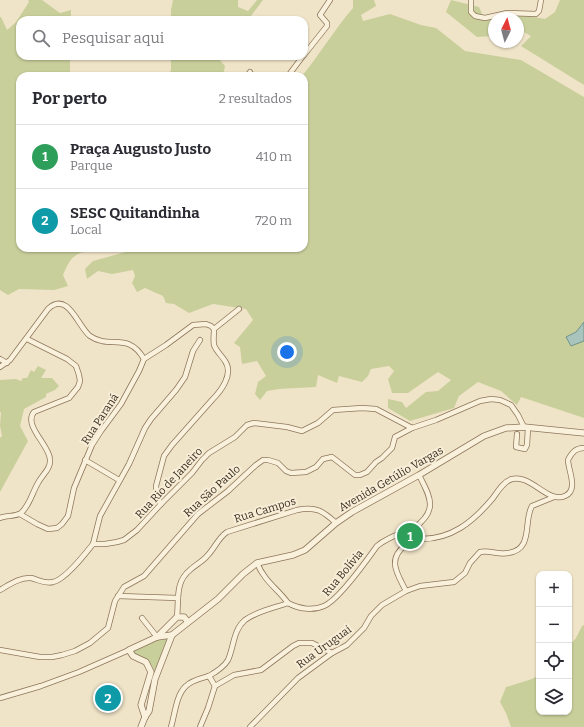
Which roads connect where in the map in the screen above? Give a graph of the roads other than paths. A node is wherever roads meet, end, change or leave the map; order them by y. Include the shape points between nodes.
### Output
1 (330, 0) edge
2 (471, 0) edge
3 (541, 0) edge
4 (308, 51) edge
5 (301, 60) edge
6 (291, 72) edge
7 (239, 309) dead end
8 (214, 329) junction
9 (27, 339) junction
10 (200, 340) dead end
11 (144, 358) junction
12 (0, 359) edge
13 (7, 363) junction
14 (0, 367) edge
15 (526, 427) junction
16 (412, 428) junction
17 (584, 433) edge
18 (517, 434) dead end
19 (584, 448) edge
20 (85, 460) junction
21 (419, 475) junction
22 (119, 480) junction
23 (554, 497) junction
24 (161, 504) junction
25 (20, 514) junction
26 (0, 518) edge
27 (336, 523) junction
28 (414, 528) junction
29 (402, 533) junction
30 (419, 539) junction
31 (93, 544) junction
32 (407, 544) junction
33 (257, 563) junction
34 (0, 590) edge
35 (406, 591) junction
36 (118, 596) junction
37 (178, 598) junction
38 (288, 603) junction
39 (177, 617) junction
40 (142, 618) dead end
41 (188, 622) junction
42 (172, 635) junction
43 (157, 637) junction
44 (0, 650) edge
45 (129, 650) junction
46 (332, 653) junction
47 (210, 676) junction
48 (153, 679) junction
49 (215, 686) junction
50 (146, 692) junction
51 (152, 694) junction
52 (0, 698) edge
53 (145, 717) junction
54 (141, 727) edge
55 (171, 727) edge
56 (200, 727) edge
57 (250, 727) edge

1 - 4 street via 320,15 327,22 326,26
2 - 3 street via 475,16 485,18 507,13 536,14
5 - 6 street
7 - 8 street
8 - 11 street via 206,324 193,325
8 - 24 street via 214,346 227,364 225,384 166,454 156,486
9 - 11 street via 48,309 61,304 69,309 92,337 129,343 135,346
9 - 13 street
9 - 25 street via 74,363 78,368 80,381 76,391 69,398 32,415 32,424 48,452 50,463 30,502
10 - 22 street via 193,351 185,377 151,419
11 - 20 street, Rua Paraná via 121,404 96,437
12 - 13 street
13 - 14 street
15 - 16 street via 511,405 491,398
15 - 17 street, Avenida Getúlio Vargas
15 - 18 street via 525,449 516,447
15 - 21 street, Avenida Getúlio Vargas via 506,428 484,436
16 - 24 street, Rua Rio de Janeiro via 376,409 362,408 333,410 318,423 302,431 251,423 235,437 209,453 192,474
16 - 36 street, Rua São Paulo via 395,438 392,448 367,472 360,475 355,475 332,457 323,459 313,470 300,473 291,473 274,461 263,460 228,491 202,509 152,569 141,579 126,585
19 - 23 street via 574,451 568,460 572,483 570,493
20 - 22 street
20 - 25 street, Rua Paraná via 74,488 68,516 60,526 45,528
21 - 27 street, Avenida Getúlio Vargas
21 - 28 street via 430,496 430,507 424,521
22 - 31 street via 100,516
23 - 30 street via 524,480 511,479 501,487 476,518 439,538
23 - 35 street, Rua Uruguai via 532,506 526,538 521,547 507,554 480,552 465,573 454,582 420,586
24 - 31 street, Rua Rio de Janeiro via 124,540
25 - 26 street
27 - 33 street, Avenida Getúlio Vargas via 301,552
27 - 37 street, Rua Campos via 322,512 308,508 227,532 207,556 183,577 178,588
28 - 29 street, Rua Bolívia
28 - 30 street
29 - 32 street
29 - 38 street, Rua Bolívia via 377,546 328,604 310,609
30 - 32 street
31 - 34 street via 57,581 23,579
32 - 35 street via 397,553 394,564
33 - 38 street via 266,579
33 - 41 street, Avenida Getúlio Vargas via 218,599
35 - 46 street, Rua Uruguai via 376,610 357,635
36 - 37 street
36 - 44 street, Rua São Paulo via 106,630 75,651 40,657
37 - 39 street, Rua Campos
38 - 47 street via 255,614 244,621 236,634 228,659
39 - 41 street via 184,617
39 - 43 street
40 - 43 street
41 - 42 street, Avenida Getúlio Vargas
42 - 43 street
42 - 48 street
43 - 45 street
45 - 48 street via 133,656 146,662
45 - 52 street via 71,675
46 - 49 street via 312,643 299,643 260,670 234,675
46 - 57 street, Rua Uruguai via 291,684
47 - 49 street
47 - 55 street via 186,685
48 - 50 street
48 - 51 street
49 - 56 street
50 - 51 street
50 - 53 street via 141,705
51 - 53 street via 152,704
53 - 54 street

